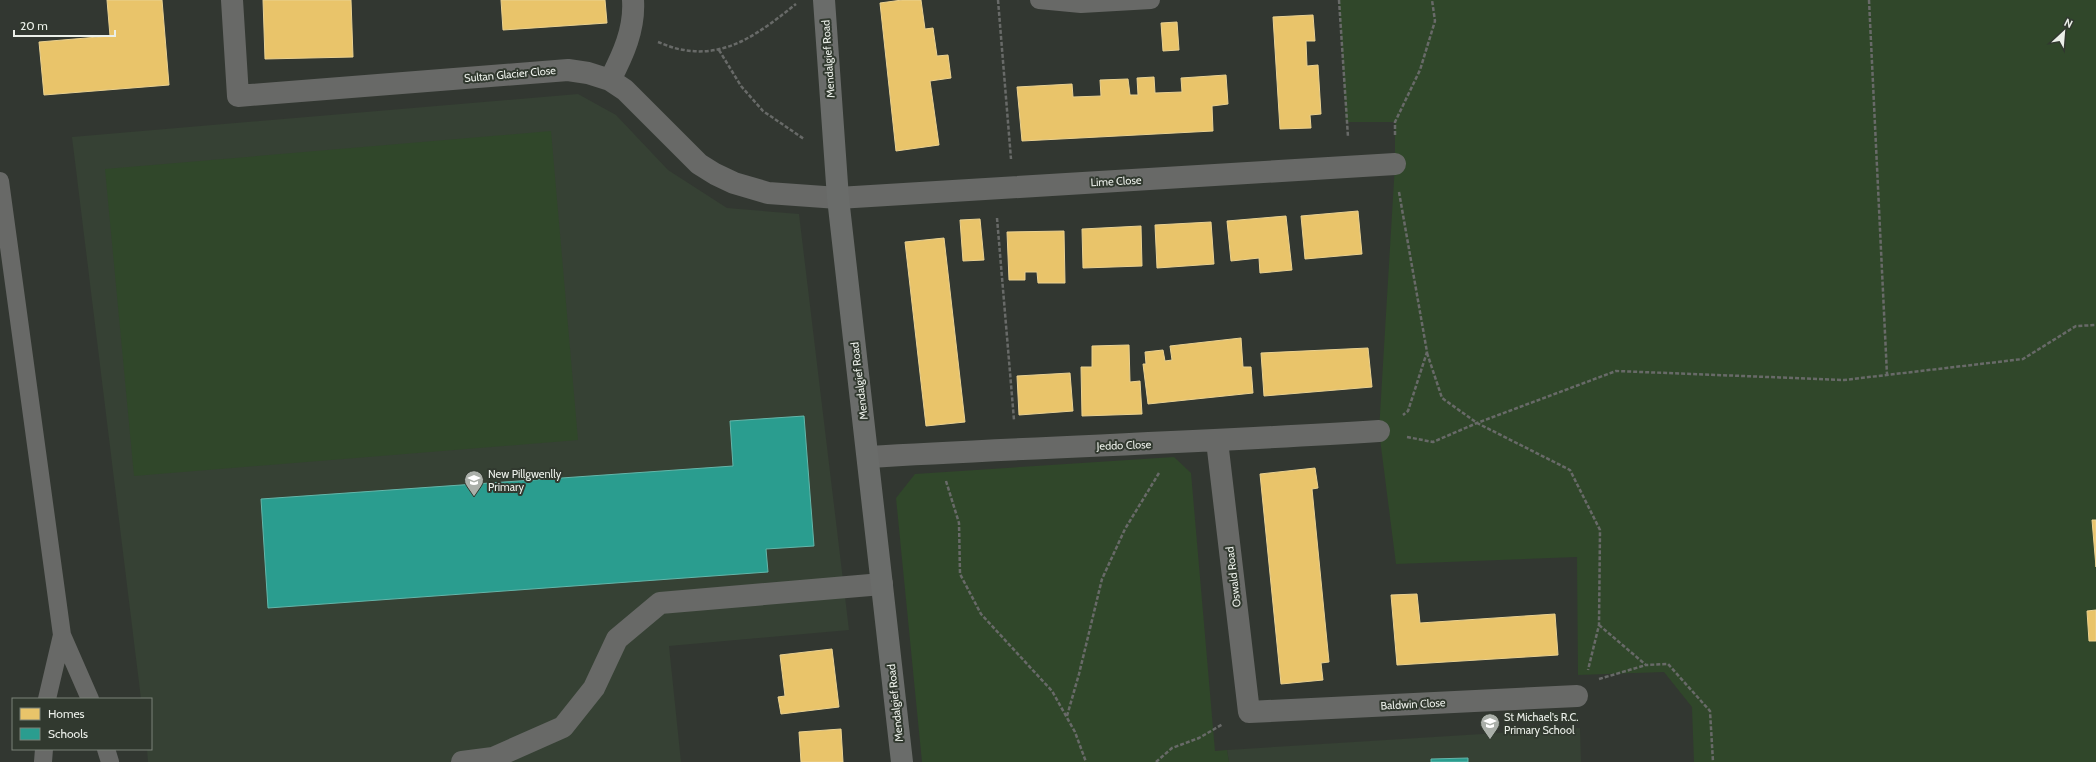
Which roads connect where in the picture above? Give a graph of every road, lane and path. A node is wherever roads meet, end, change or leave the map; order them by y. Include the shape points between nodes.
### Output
1 (232, 0) edge
2 (633, 0) edge
3 (801, 0) edge
4 (824, 0) edge
5 (998, 0) edge
6 (1039, 0) edge
7 (1150, 0) edge
8 (1339, 0) edge
9 (1432, 0) edge
10 (1869, 0) edge
11 (630, 33) junction
12 (719, 50) junction
13 (610, 80) junction
14 (807, 141) dead end
15 (1395, 164) junction
16 (1351, 167) junction
17 (0, 181) edge
18 (1004, 187) junction
19 (838, 198) junction
20 (2096, 325) edge
21 (1427, 352) junction
22 (1887, 375) junction
23 (1477, 423) junction
24 (1379, 431) junction
25 (1217, 442) junction
26 (1176, 443) junction
27 (1016, 449) junction
28 (936, 453) junction
29 (868, 457) junction
30 (882, 584) junction
31 (1599, 625) junction
32 (62, 635) junction
33 (1646, 665) junction
34 (1577, 696) junction
35 (48, 698) edge
36 (90, 698) edge
37 (1249, 712) junction
38 (1066, 717) junction
39 (44, 750) edge
40 (106, 750) edge
41 (43, 762) edge
42 (110, 762) edge
43 (462, 762) edge
44 (902, 762) edge
45 (1086, 762) edge
46 (1156, 762) edge
47 (1713, 762) edge

1 - 13 street, Sultan Glacier Close via 238,96 568,70
2 - 11 street
3 - 12 path via 758,34
4 - 19 street, Mendalgief Road
5 - 18 path
6 - 7 lane via 1081,4
8 - 16 path
9 - 15 path via 1435,22 1420,70 1395,122
10 - 22 path
11 - 12 path via 684,51
11 - 13 street
12 - 14 path via 742,86 763,111
13 - 19 street, Sultan Glacier Close via 637,101 699,164 715,174 734,183 768,193
15 - 16 street, Lime Close
15 - 21 path
16 - 18 street, Lime Close
17 - 32 lane
18 - 19 street, Lime Close
18 - 27 path
19 - 29 street, Mendalgief Road
20 - 22 path via 2076,326 2023,359
21 - 23 path via 1442,398
21 - 24 path via 1408,411
22 - 23 path via 1844,380 1616,371
23 - 24 path via 1433,442
23 - 31 path via 1570,470 1600,530
24 - 25 street, Jeddo Close
25 - 26 street, Jeddo Close
25 - 37 street, Oswald Road
26 - 27 street, Jeddo Close
26 - 38 path via 1124,529 1102,579
27 - 28 street, Jeddo Close
28 - 29 street, Jeddo Close
28 - 38 path via 959,523 960,574 981,614 1052,691
29 - 30 street, Mendalgief Road
30 - 43 street via 660,603 618,639 594,688 564,727 493,758
30 - 44 street, Mendalgief Road
31 - 33 path
31 - 34 path via 1586,675
32 - 35 lane
32 - 36 lane
33 - 34 path via 1595,680
33 - 47 path via 1668,664 1710,711
34 - 37 street, Baldwin Close
37 - 46 path via 1199,738 1172,748
38 - 45 path via 1075,732
39 - 41 lane
40 - 42 lane

